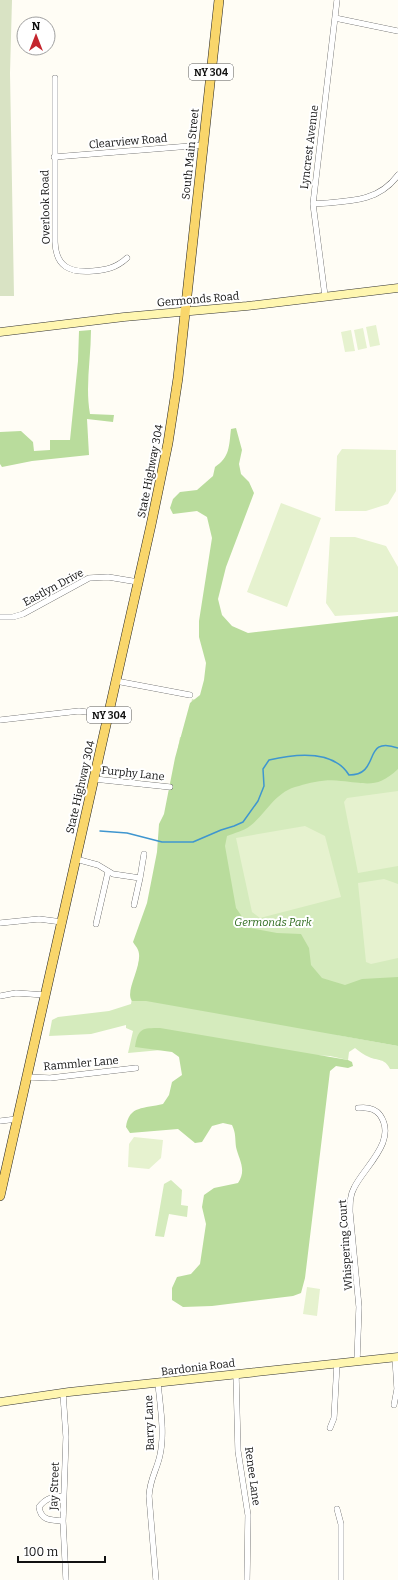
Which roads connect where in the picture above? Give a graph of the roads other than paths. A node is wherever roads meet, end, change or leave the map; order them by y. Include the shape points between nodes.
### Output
1 (219, 0) edge
2 (337, 0) edge
3 (335, 18) junction
4 (398, 31) edge
5 (55, 78) dead end
6 (203, 145) junction
7 (54, 157) junction
8 (398, 175) edge
9 (313, 204) junction
10 (126, 258) dead end
11 (398, 288) edge
12 (325, 296) junction
13 (185, 311) junction
14 (0, 332) edge
15 (138, 582) junction
16 (0, 617) edge
17 (116, 681) junction
18 (190, 695) dead end
19 (109, 715) junction
20 (0, 720) edge
21 (94, 779) junction
22 (170, 787) dead end
23 (144, 854) dead end
24 (76, 859) junction
25 (108, 872) junction
26 (140, 878) junction
27 (134, 905) dead end
28 (62, 922) junction
29 (0, 923) edge
30 (96, 924) dead end
31 (45, 995) junction
32 (0, 996) edge
33 (136, 1068) dead end
34 (27, 1076) junction
35 (358, 1108) dead end
36 (17, 1119) junction
37 (0, 1121) edge
38 (0, 1196) edge
39 (397, 1357) edge
40 (357, 1361) junction
41 (337, 1363) junction
42 (236, 1374) junction
43 (158, 1383) junction
44 (63, 1392) junction
45 (0, 1402) edge
46 (394, 1406) dead end
47 (330, 1428) dead end
48 (63, 1496) junction
49 (337, 1510) dead end
50 (63, 1521) junction
51 (66, 1580) edge
52 (156, 1580) edge
53 (247, 1580) edge
54 (341, 1580) edge

1 - 6 main road, South Main Street / NY 304
2 - 3 street, Lyncrest Avenue
3 - 4 street
3 - 9 street, Lyncrest Avenue
5 - 7 street, Overlook Road
6 - 7 street, Clearview Road
6 - 13 main road, South Main Street / NY 304
7 - 10 street, Overlook Road via 55,247 60,262 69,269 81,272 112,268
8 - 9 street via 376,195
9 - 12 street, Lyncrest Avenue
11 - 12 street, Germonds Road
12 - 13 street, Germonds Road
13 - 14 street, Germonds Road
13 - 15 main road, State Highway 304 / NY 304 via 168,443
15 - 16 street, Eastlyn Drive via 108,576 89,578 23,614
15 - 17 main road, State Highway 304 / NY 304
17 - 18 street
17 - 19 main road, State Highway 304 / NY 304
19 - 20 street via 79,711
19 - 21 main road, State Highway 304 / NY 304
21 - 22 street, Furphy Lane
21 - 24 main road, State Highway 304 / NY 304
23 - 26 street
24 - 25 street via 98,865
24 - 28 main road, State Highway 304 / NY 304
25 - 26 street
25 - 30 street
26 - 27 street
28 - 29 street via 39,919
28 - 31 main road, State Highway 304 / NY 304
31 - 32 street via 16,993
31 - 34 main road, State Highway 304 / NY 304
33 - 34 street, Rammler Lane via 50,1078
34 - 36 main road, State Highway 304 / NY 304
35 - 40 street, Whispering Court via 370,1108 379,1114 385,1133 381,1150 356,1183 350,1197 359,1307
36 - 37 street
36 - 38 main road, State Highway 304 / NY 304
39 - 40 street, Bardonia Road
39 - 46 street
40 - 41 street, Bardonia Road
41 - 42 street, Bardonia Road
41 - 47 street via 334,1418
42 - 43 street, Bardonia Road
42 - 53 street, Renee Lane via 238,1451 248,1515
43 - 44 street, Bardonia Road
43 - 52 street, Barry Lane via 162,1443 160,1457 149,1483
44 - 45 street, Bardonia Road
44 - 48 street, Jay Street via 66,1437
48 - 50 street, Jay Street
48 - 50 street via 44,1500 39,1507 40,1514 45,1519
49 - 54 street via 340,1524
50 - 51 street, Jay Street

